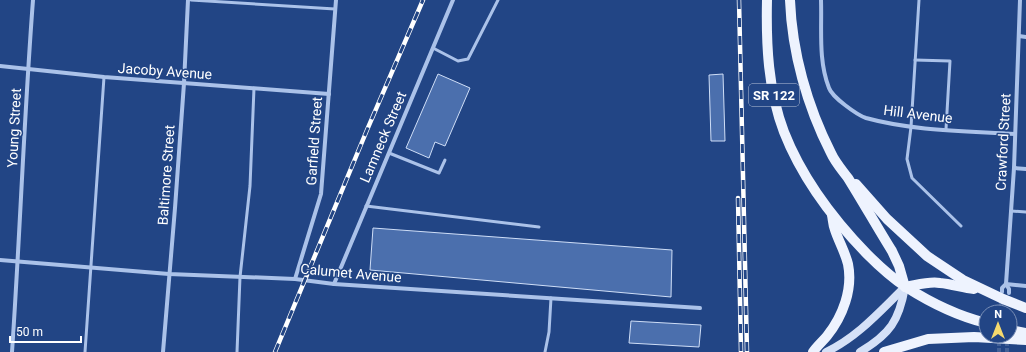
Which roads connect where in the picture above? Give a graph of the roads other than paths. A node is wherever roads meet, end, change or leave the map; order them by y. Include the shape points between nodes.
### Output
1 (33, 0) edge
2 (188, 0) edge
3 (191, 0) edge
4 (336, 0) edge
5 (453, 0) edge
6 (498, 0) edge
7 (767, 0) edge
8 (790, 0) edge
9 (822, 0) edge
10 (919, 0) edge
11 (1020, 0) edge
12 (336, 9) junction
13 (1019, 36) junction
14 (1026, 37) edge
15 (433, 48) junction
16 (915, 60) junction
17 (0, 66) edge
18 (28, 68) junction
19 (104, 77) junction
20 (184, 83) junction
21 (254, 88) junction
22 (329, 94) junction
23 (912, 127) junction
24 (946, 129) junction
25 (1015, 134) junction
26 (389, 153) junction
27 (445, 160) dead end
28 (1014, 168) junction
29 (1026, 168) edge
30 (845, 173) junction
31 (366, 206) junction
32 (1011, 211) junction
33 (1026, 212) edge
34 (832, 215) junction
35 (961, 226) dead end
36 (538, 227) dead end
37 (0, 260) edge
38 (18, 261) junction
39 (90, 267) junction
40 (169, 274) junction
41 (240, 277) junction
42 (295, 279) junction
43 (334, 284) junction
44 (1006, 284) junction
45 (1026, 286) edge
46 (905, 287) junction
47 (981, 289) junction
48 (1002, 292) dead end
49 (1009, 293) dead end
50 (551, 298) junction
51 (700, 308) dead end
52 (1026, 308) edge
53 (978, 320) edge
54 (1026, 340) edge
55 (12, 352) edge
56 (85, 352) edge
57 (164, 352) edge
58 (237, 352) edge
59 (545, 352) edge
60 (813, 352) edge
61 (826, 352) edge
62 (860, 352) edge
63 (884, 352) edge

1 - 18 street, Young Street
2 - 20 street, Baltimore Street
3 - 12 lane
4 - 12 street, Garfield Street
5 - 15 street, Lamneck Street
6 - 15 lane via 468,59 458,61
7 - 34 main road, SR 122 via 769,63 777,109 784,131 804,172
8 - 30 main road, SR 122 via 797,57 808,96 832,154
9 - 23 street, Hill Avenue via 822,59 829,89 844,104 865,118
10 - 16 lane
11 - 13 street, Crawford Street
12 - 22 street, Garfield Street
13 - 14 street
13 - 25 street, Crawford Street
15 - 26 street, Lamneck Street
16 - 23 lane
16 - 24 lane via 950,61
17 - 18 street, Jacoby Avenue
18 - 19 street, Jacoby Avenue
18 - 38 street, Young Street
19 - 20 street, Jacoby Avenue
19 - 39 lane
20 - 21 street, Jacoby Avenue
20 - 40 street, Baltimore Street
21 - 22 street, Jacoby Avenue
21 - 41 lane via 250,186
22 - 42 street, Garfield Street via 321,194
23 - 24 street, Hill Avenue
23 - 35 lane via 907,159 912,178
24 - 25 street, Hill Avenue
25 - 28 street, Crawford Street
26 - 27 lane via 439,173
26 - 31 street, Lamneck Street
28 - 29 street
28 - 32 street, Crawford Street
30 - 46 main road via 892,251
30 - 47 main road, SR 122 via 887,219 927,256
31 - 36 lane
31 - 43 street, Lamneck Street
32 - 33 lane
32 - 44 street, Crawford Street
34 - 46 main road, SR 122 via 883,269
34 - 60 main road via 834,230 844,249 848,265 848,291 836,324
37 - 38 street, Calumet Avenue
38 - 39 street, Calumet Avenue
38 - 55 street, Young Street
39 - 40 street, Calumet Avenue
39 - 56 lane
40 - 41 street, Calumet Avenue
40 - 57 street, Baltimore Street
41 - 42 street, Calumet Avenue
41 - 58 lane
42 - 43 street, Calumet Avenue
43 - 50 street, Calumet Avenue
44 - 45 street
44 - 48 street, Crawford Street
44 - 49 street, Crawford Street
46 - 47 main road via 939,283
46 - 53 main road, SR 122 via 952,312
46 - 61 main road via 862,329 841,345
46 - 62 main road via 902,306 890,330
47 - 52 main road, SR 122
50 - 51 street, Calumet Avenue
50 - 59 lane
54 - 63 main road via 974,337 928,339

